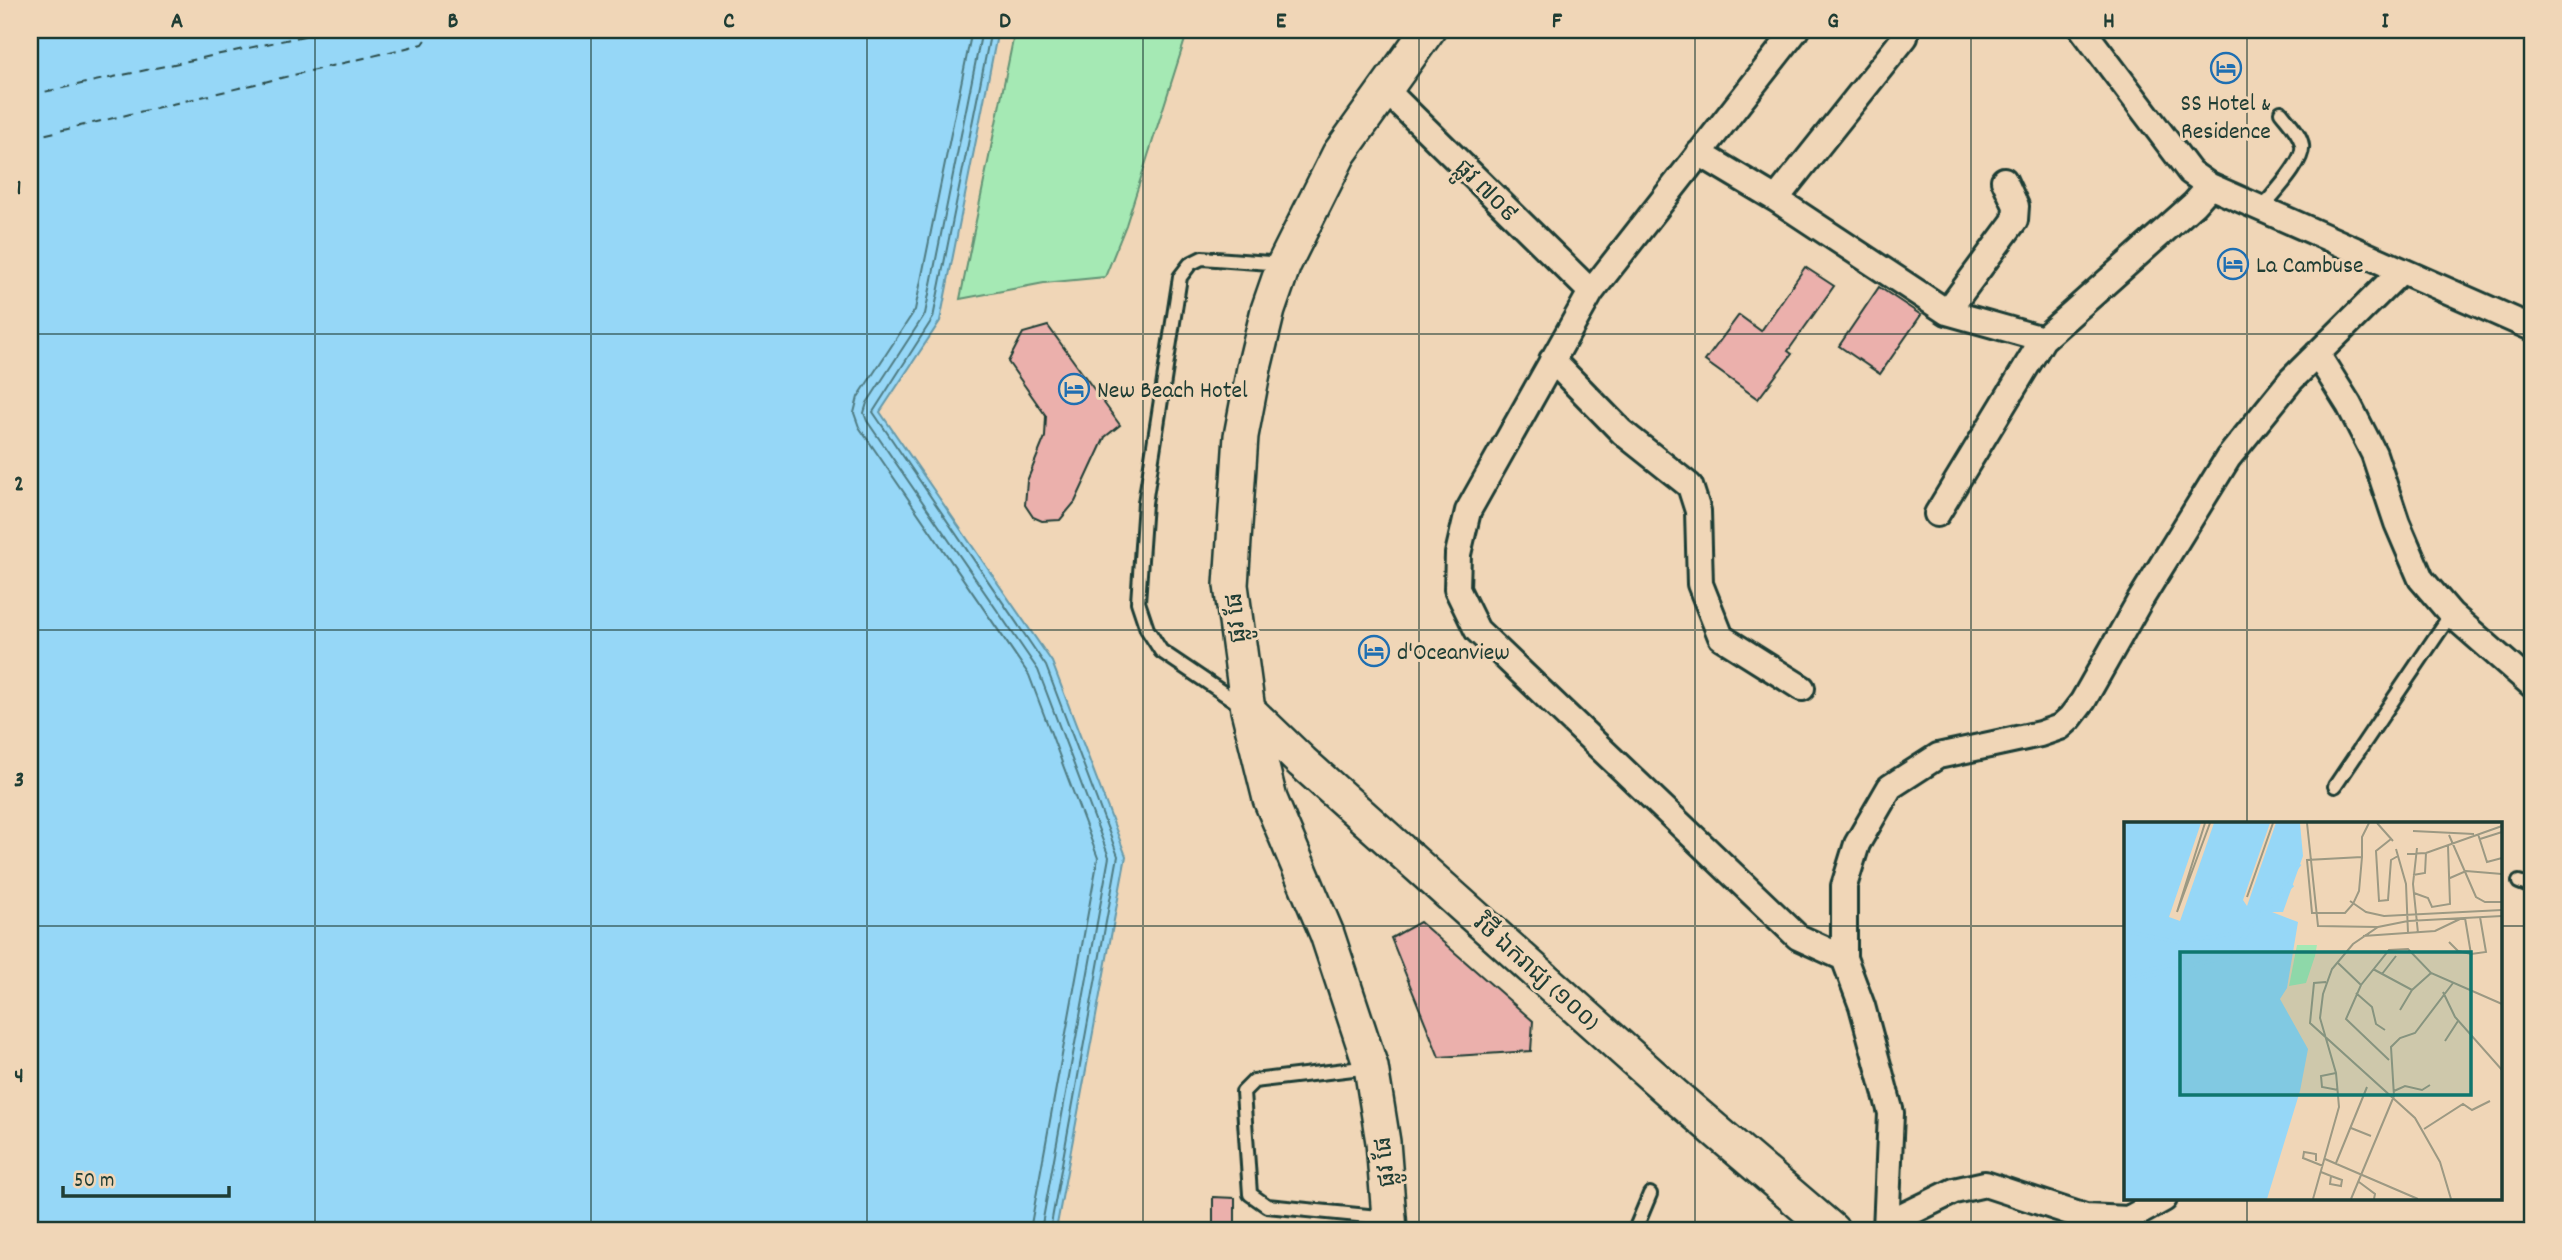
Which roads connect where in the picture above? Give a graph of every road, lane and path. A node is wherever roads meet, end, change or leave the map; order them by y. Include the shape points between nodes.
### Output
1 (1428, 30) edge
2 (1796, 30) edge
3 (2084, 30) edge
4 (1905, 37) dead end
5 (1384, 88) junction
6 (2281, 112) dead end
7 (1699, 153) junction
8 (2004, 180) dead end
9 (2210, 186) junction
10 (1776, 199) junction
11 (2261, 209) junction
12 (1284, 264) junction
13 (2400, 271) junction
14 (1591, 292) junction
15 (1947, 312) junction
16 (2532, 328) edge
17 (2043, 339) junction
18 (2317, 354) junction
19 (1552, 360) junction
20 (1937, 514) dead end
21 (2451, 614) junction
22 (2532, 685) edge
23 (1802, 688) dead end
24 (1248, 710) junction
25 (1317, 775) junction
26 (2335, 786) dead end
27 (1270, 799) junction
28 (2519, 882) dead end
29 (2532, 887) edge
30 (1844, 958) junction
31 (1371, 1067) junction
32 (1650, 1194) dead end
33 (2162, 1200) edge
34 (1390, 1224) edge
35 (1887, 1227) edge
36 (1635, 1230) edge
37 (1832, 1230) edge

1 - 5 street, ផ្លូវ ផែ
2 - 7 street
3 - 9 street via 2190,172
4 - 10 street
5 - 12 street, ផ្លូវ ផែ via 1339,154
5 - 14 street, ផ្លូវ ៧០៩
6 - 11 lane via 2299,137 2301,158
7 - 10 street
7 - 14 street
8 - 15 street via 2016,206 2015,220
9 - 11 street
9 - 17 street
10 - 15 street
11 - 13 street
12 - 24 street, ផ្លូវ ផែ via 1268,310 1241,436 1231,585
12 - 24 lane via 1202,258 1189,264 1180,276 1145,503 1138,601 1147,629 1161,651
13 - 16 street
13 - 18 street
14 - 19 street
15 - 17 street
17 - 20 street
18 - 21 street via 2374,454 2421,579
18 - 30 street via 2228,458 2070,718 2040,734 1937,756 1890,788 1857,844 1844,886
19 - 23 street via 1622,432 1690,486 1698,511 1700,584 1721,637
19 - 30 street via 1468,511 1458,554 1457,589 1477,629 1798,937
21 - 22 street
21 - 26 lane
24 - 25 street, វិថី ឯករាជ្យ (១០០)
24 - 27 street, ផ្លូវ ផែ
25 - 27 street via 1288,775
25 - 37 street, វិថី ឯករាជ្យ (១០០)
27 - 31 street, ផ្លូវ ផែ via 1327,934
28 - 29 lane
30 - 35 street via 1891,1113
31 - 34 street, ផ្លូវ ផែ
31 - 34 lane via 1254,1081 1243,1093 1250,1194 1267,1206
32 - 36 lane
33 - 35 street via 2128,1219 2085,1217 1984,1184 1954,1191

